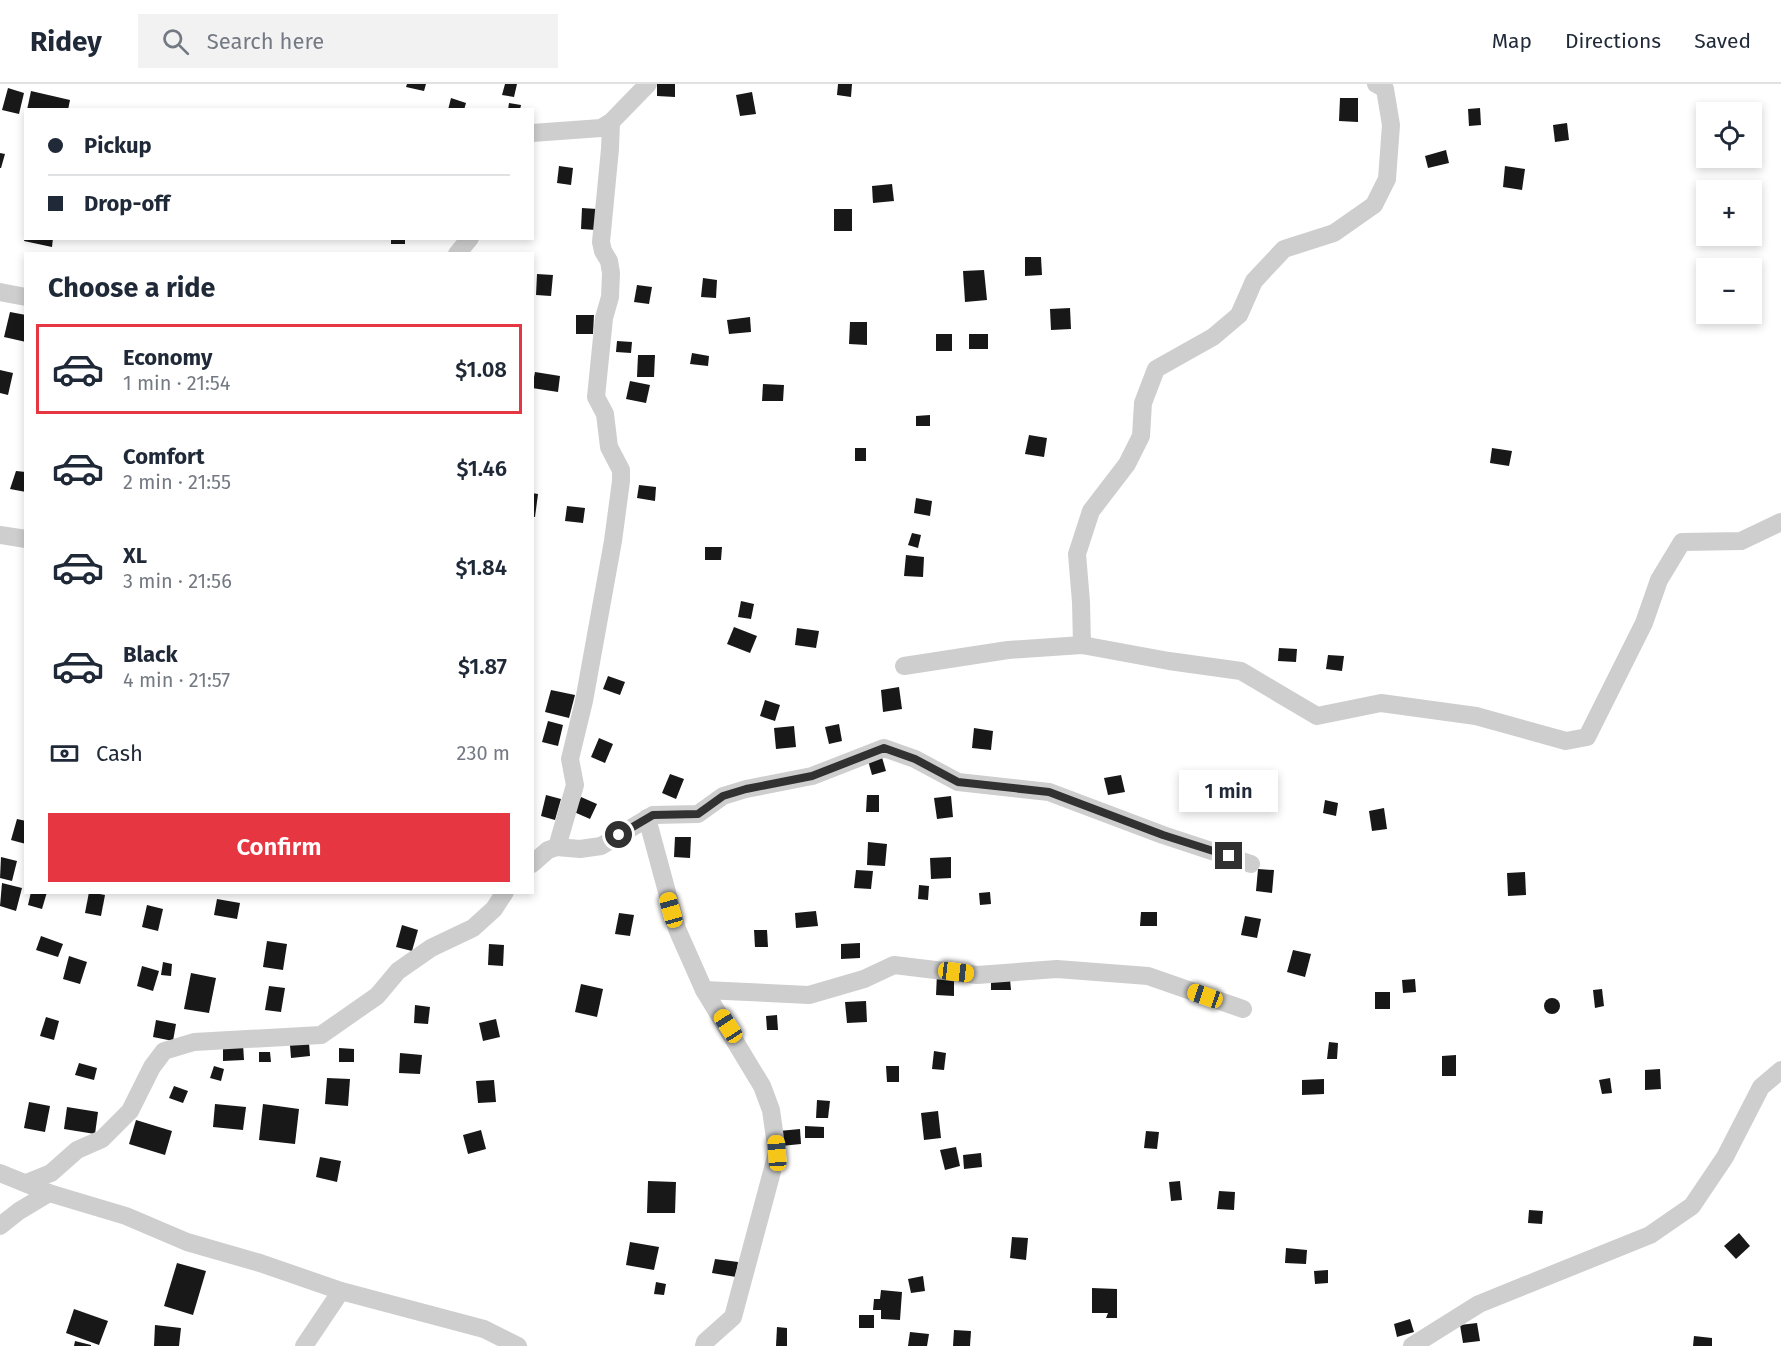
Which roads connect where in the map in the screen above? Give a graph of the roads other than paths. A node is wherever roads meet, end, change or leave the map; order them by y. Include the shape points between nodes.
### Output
1 (648, 84) edge
2 (1376, 84) edge
3 (611, 122) junction
4 (534, 133) edge
5 (468, 240) edge
6 (459, 252) edge
7 (0, 292) edge
8 (24, 297) edge
9 (1781, 522) edge
10 (0, 535) edge
11 (24, 539) edge
12 (1082, 645) junction
13 (904, 666) dead end
14 (647, 818) junction
15 (557, 847) junction
16 (534, 862) edge
17 (1251, 864) dead end
18 (504, 894) edge
19 (705, 990) junction
20 (1243, 1009) dead end
21 (1781, 1070) edge
22 (0, 1173) edge
23 (26, 1183) junction
24 (50, 1193) junction
25 (0, 1226) edge
26 (341, 1291) junction
27 (304, 1346) edge
28 (518, 1346) edge
29 (704, 1346) edge
30 (1412, 1346) edge

1 - 3 street
2 - 12 street via 1385,88 1391,125 1387,179 1374,205 1334,233 1284,249 1254,281 1239,315 1214,337 1156,369 1143,403 1141,436 1127,464 1091,511 1077,554
3 - 4 street via 601,128
3 - 15 street via 600,242 609,261 610,297 604,318 596,397 605,414 609,447 621,470 621,481 584,701 570,759 575,785
5 - 6 street
7 - 8 street
9 - 12 street via 1741,541 1682,542 1659,580 1644,623 1587,737 1566,741 1476,716 1381,703 1317,716 1242,671
10 - 11 street
12 - 13 street via 1008,650
14 - 15 street via 601,846
14 - 17 street via 698,814 723,796 812,776 884,748 958,782 1049,792
14 - 19 street via 677,929
15 - 16 street
18 - 23 street via 473,928 431,948 398,970 377,996 321,1035 194,1042 164,1051 130,1111 102,1139 77,1150 51,1173
19 - 20 street via 809,995 864,979 894,965 977,975 1057,969 1148,976
19 - 29 street via 762,1086 771,1110 777,1153 733,1317
21 - 30 street via 1761,1087 1725,1156 1692,1206 1650,1235 1479,1304
22 - 23 street
23 - 24 street
24 - 25 street
24 - 26 street
26 - 27 street
26 - 28 street via 484,1329

